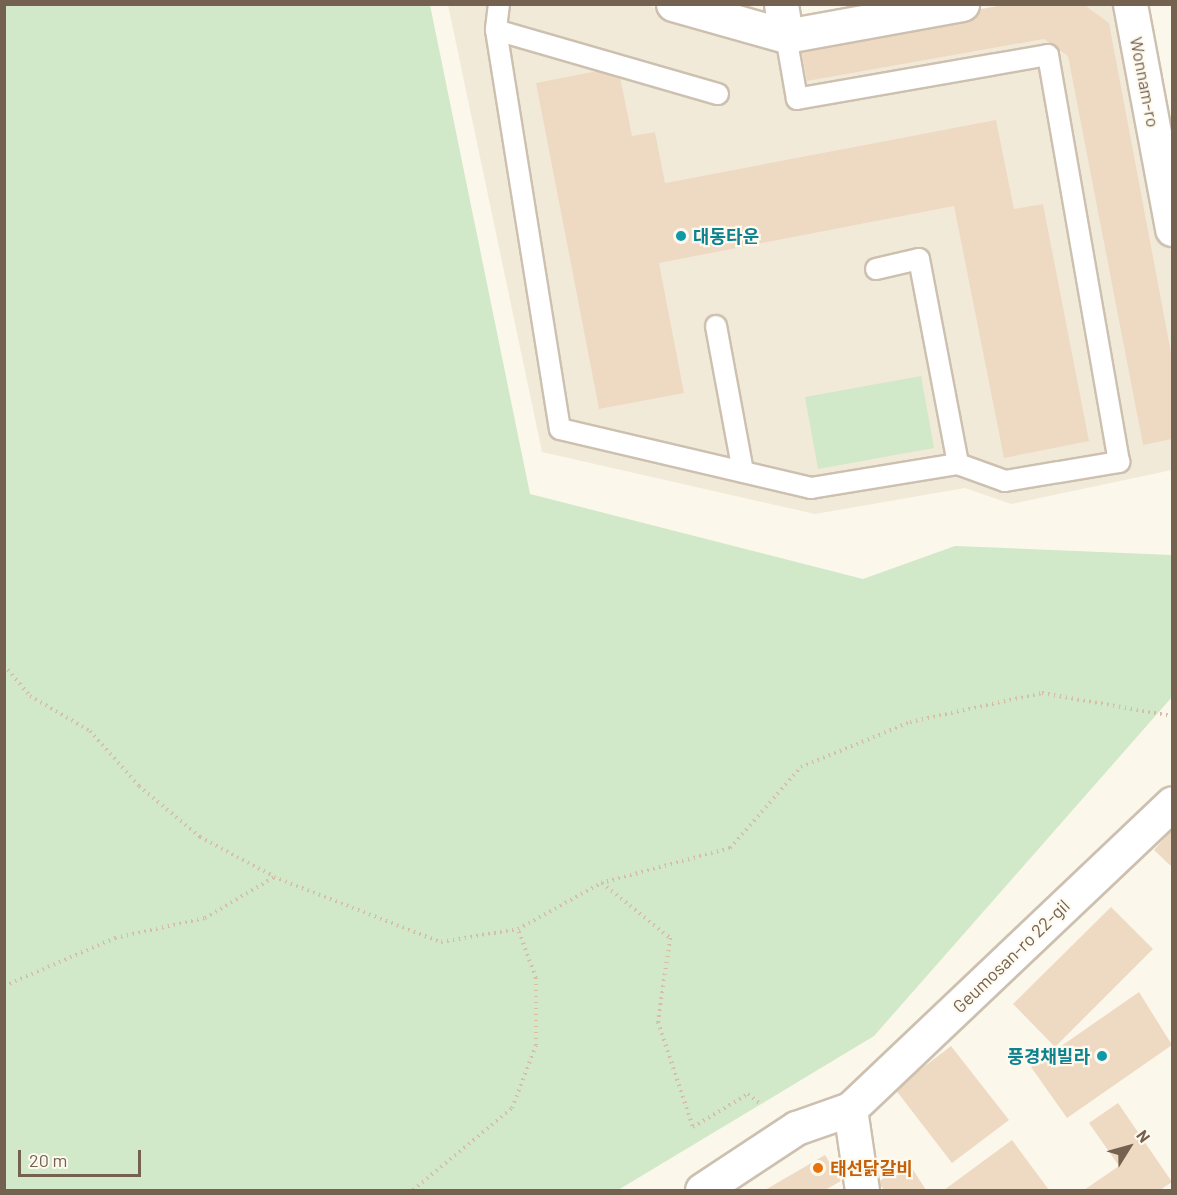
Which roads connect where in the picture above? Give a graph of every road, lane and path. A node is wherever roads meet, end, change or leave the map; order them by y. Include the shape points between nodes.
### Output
1 (499, 4) edge
2 (673, 4) edge
3 (962, 4) edge
4 (1130, 4) edge
5 (783, 20) edge
6 (496, 30) junction
7 (718, 94) dead end
8 (1173, 229) edge
9 (876, 269) dead end
10 (716, 326) dead end
11 (958, 464) junction
12 (743, 472) junction
13 (4, 665) edge
14 (1173, 716) edge
15 (1173, 802) edge
16 (274, 877) junction
17 (602, 883) junction
18 (518, 929) junction
19 (4, 986) edge
20 (850, 1109) junction
21 (796, 1128) junction
22 (412, 1191) edge
23 (702, 1191) edge
24 (862, 1191) edge

1 - 6 lane
2 - 5 street
3 - 5 street
4 - 8 street, Wonnam-ro
5 - 11 lane via 797,99 1048,55 1119,462 1005,481
6 - 7 lane
6 - 12 lane via 560,429
9 - 11 lane via 919,259
10 - 12 lane
11 - 12 lane via 811,488
13 - 16 path via 30,696 90,731 139,786 200,837
14 - 17 path via 1042,693 910,722 801,767 730,848
15 - 20 street, Geumosan-ro 22-gil
16 - 18 path via 441,942
16 - 19 path via 205,918 115,938
17 - 18 path
17 - 21 path via 670,938 658,1022 693,1127 748,1094
18 - 22 path via 536,978 536,1045 512,1108
20 - 21 street, Geumosan-ro 22-gil
20 - 24 street
21 - 23 street, Geumosan-ro 22-gil

